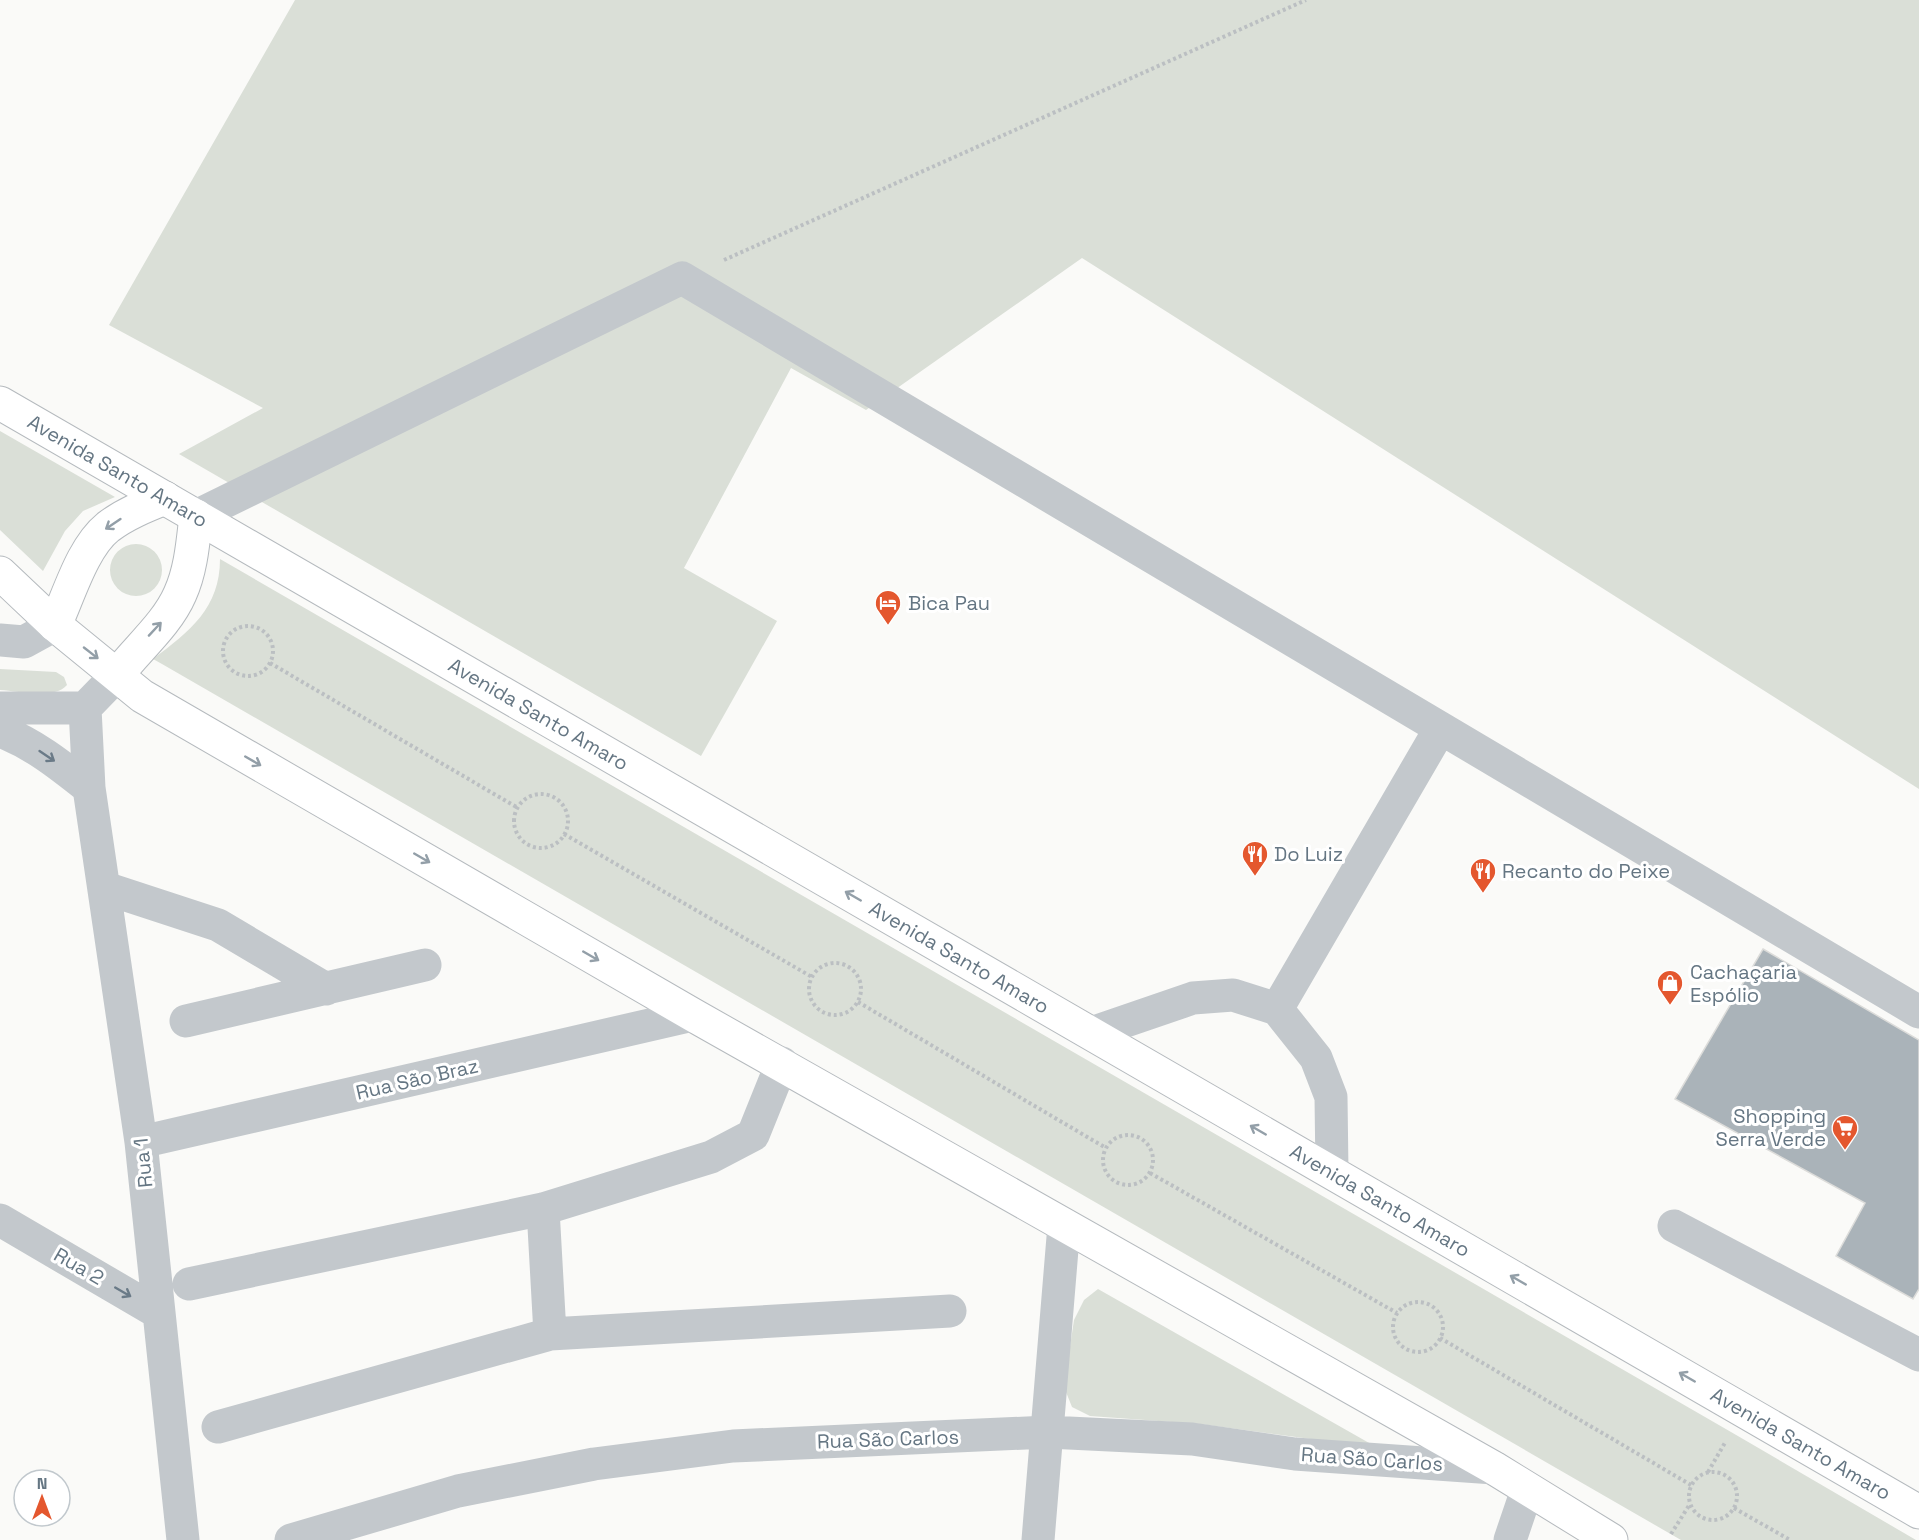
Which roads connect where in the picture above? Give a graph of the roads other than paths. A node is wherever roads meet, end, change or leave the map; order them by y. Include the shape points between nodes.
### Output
1 (0, 403) edge
2 (165, 498) junction
3 (196, 516) junction
4 (0, 573) edge
5 (55, 625) junction
6 (0, 640) edge
7 (118, 674) junction
8 (0, 708) edge
9 (84, 708) junction
10 (1440, 729) junction
11 (0, 731) edge
12 (89, 788) junction
13 (105, 888) junction
14 (425, 965) dead end
15 (326, 988) junction
16 (1278, 1009) junction
17 (1919, 1012) edge
18 (693, 1015) junction
19 (186, 1021) dead end
20 (1091, 1033) junction
21 (782, 1064) junction
22 (141, 1142) junction
23 (1332, 1172) junction
24 (543, 1209) junction
25 (0, 1220) edge
26 (1065, 1225) junction
27 (1674, 1226) dead end
28 (189, 1284) dead end
29 (950, 1311) dead end
30 (159, 1313) junction
31 (550, 1334) junction
32 (1919, 1355) edge
33 (218, 1427) dead end
34 (1048, 1432) junction
35 (1494, 1468) junction
36 (1527, 1490) junction
37 (1919, 1512) edge
38 (183, 1540) edge
39 (291, 1540) edge
40 (1038, 1540) edge
41 (1510, 1540) edge
42 (1611, 1540) edge

1 - 2 main road, Avenida Santo Amaro
2 - 3 main road, Avenida Santo Amaro
2 -> 5 main road via 106,528 86,554
7 -> 3 main road via 180,594 191,558
3 - 10 street via 682,278
20 -> 3 main road, Avenida Santo Amaro
4 - 5 main road
5 - 6 street via 24,642
5 -> 7 main road
7 - 9 street
7 -> 18 main road via 142,696
8 - 9 street
9 - 12 street, Rua 1
10 - 16 street
10 - 17 street
11 -> 12 street via 22,740
12 - 13 street, Rua 1
13 - 15 street via 218,925
13 - 22 street, Rua 1
14 - 15 street
15 - 19 street
16 - 20 street via 1233,995 1193,998
16 - 23 street via 1316,1058 1331,1098
18 - 21 main road
18 - 22 street, Rua São Braz
23 -> 20 main road, Avenida Santo Amaro
21 - 24 street via 753,1135 711,1157
21 - 26 main road
22 - 30 street, Rua 1
37 -> 23 main road, Avenida Santo Amaro
24 - 28 street
24 - 31 street
25 -> 30 street, Rua 2
26 - 34 street
26 - 35 main road
27 - 32 street
29 - 31 street
30 - 38 street, Rua 1
31 - 33 street
34 - 35 street, Rua São Carlos via 1192,1439 1295,1454
34 - 39 street, Rua São Carlos via 733,1446 594,1464 458,1491
34 - 40 street
35 - 36 main road
36 - 41 street
36 - 42 main road

